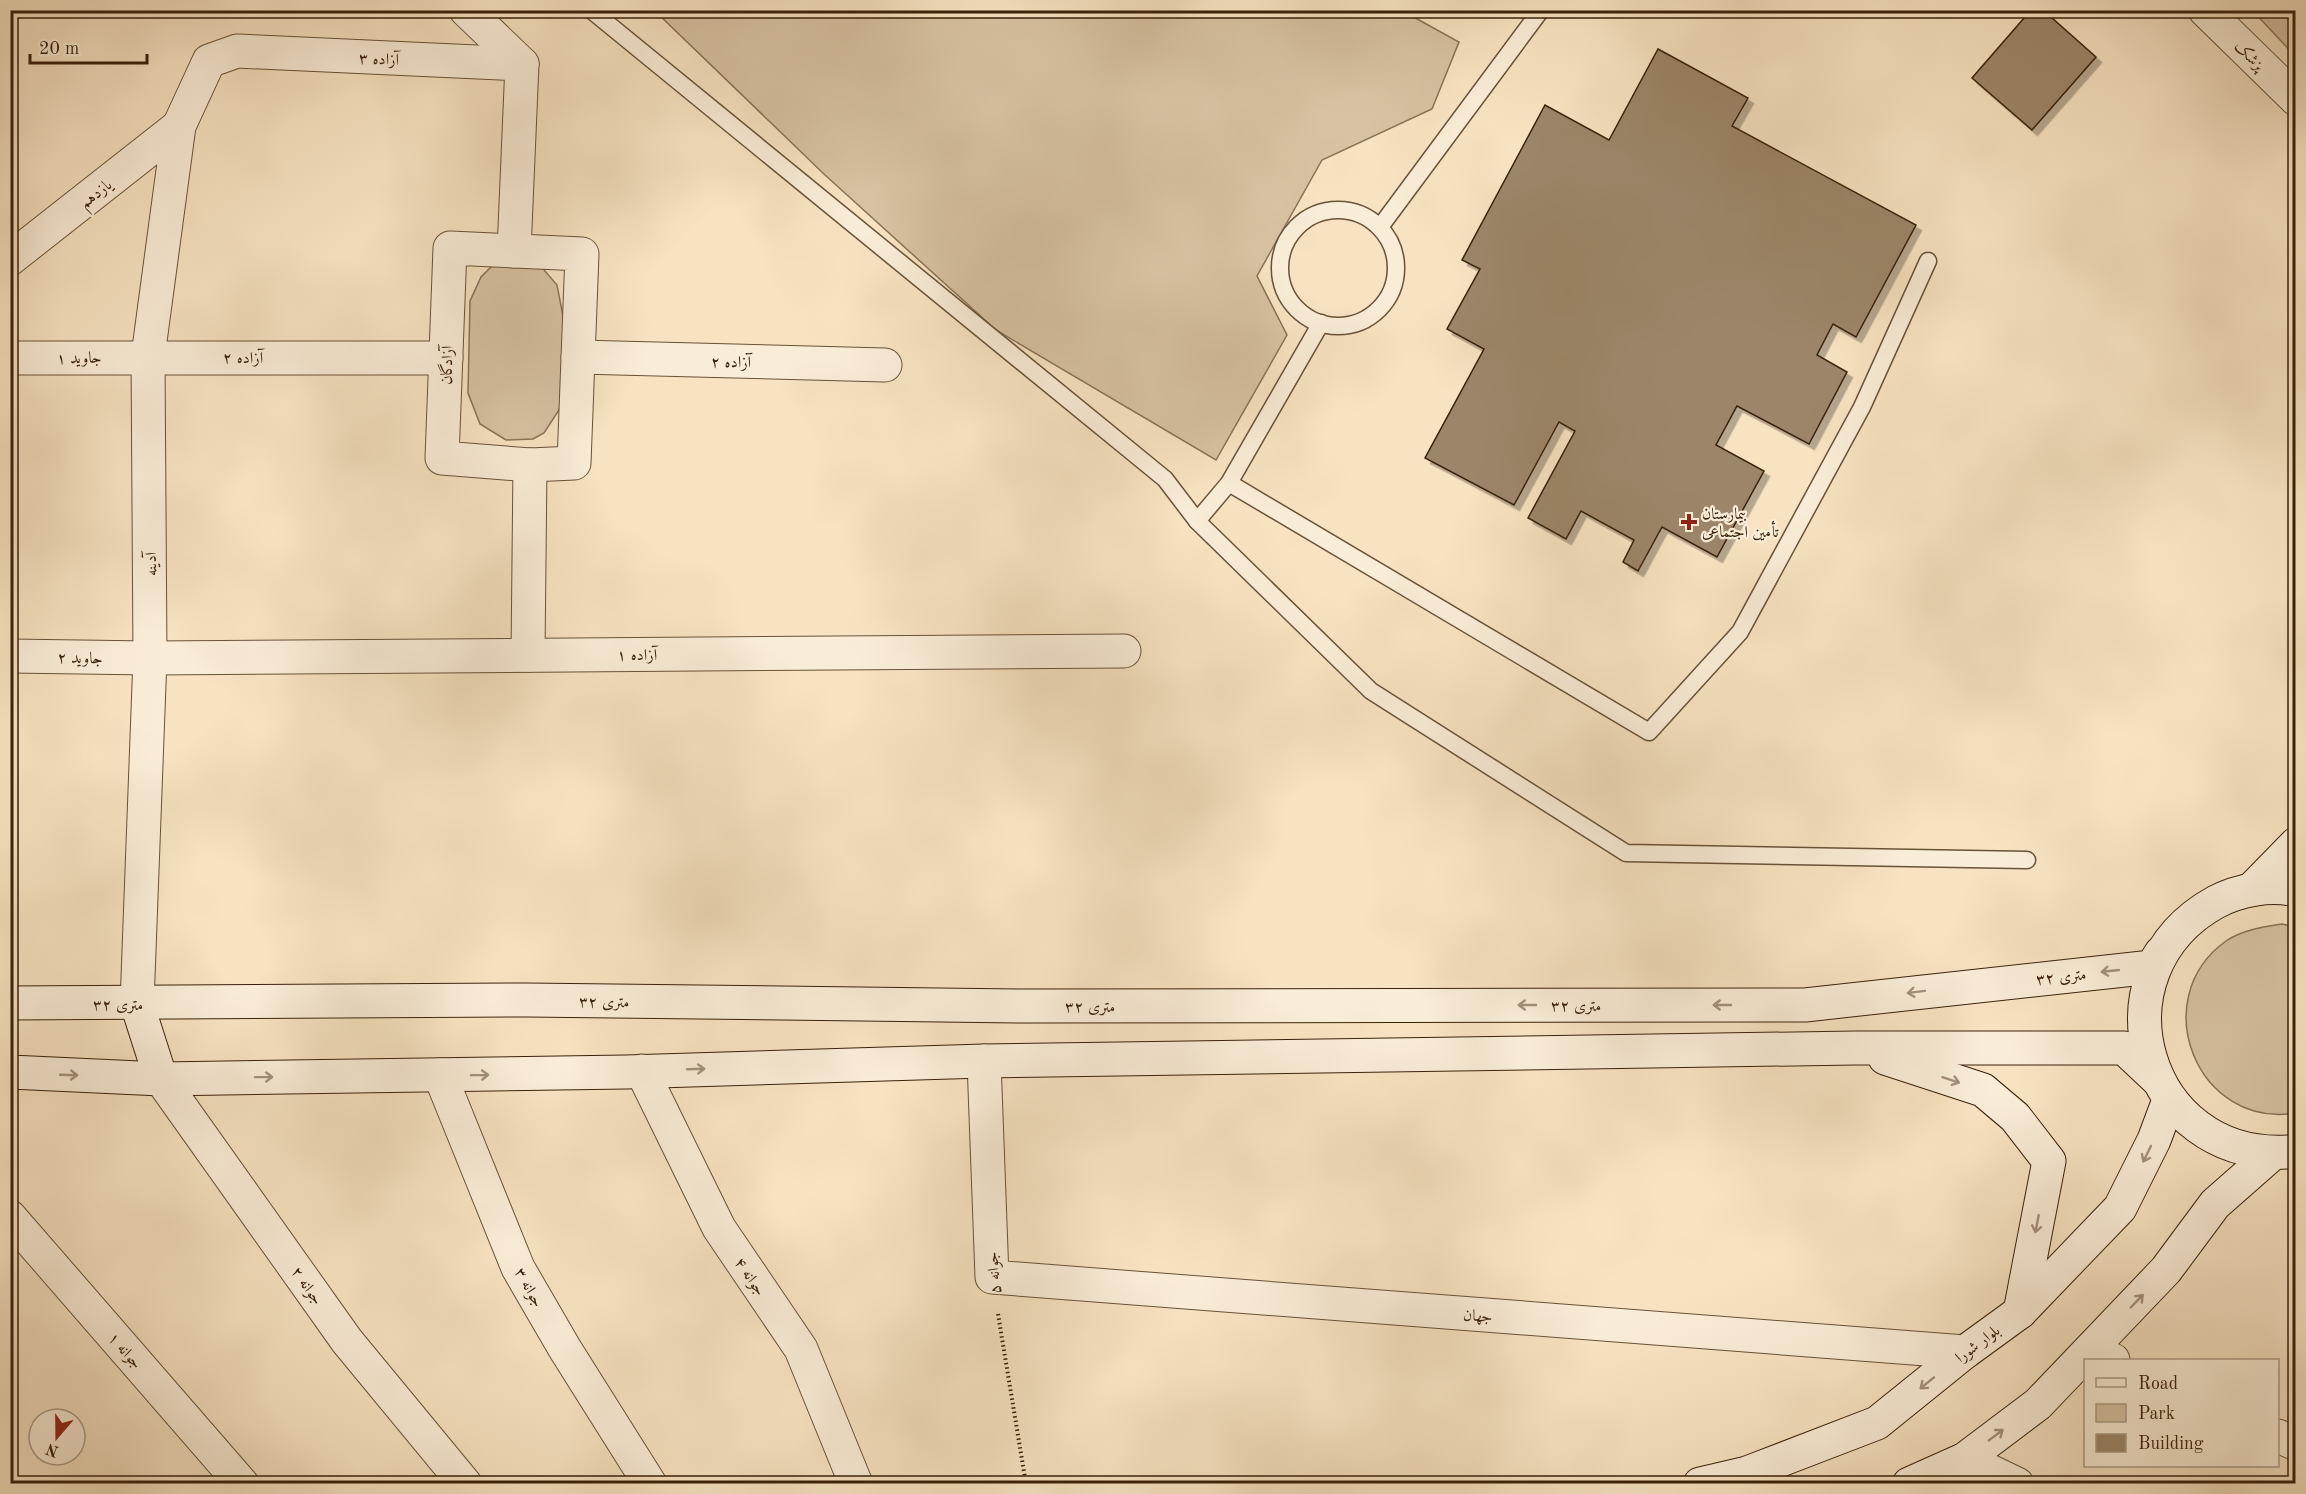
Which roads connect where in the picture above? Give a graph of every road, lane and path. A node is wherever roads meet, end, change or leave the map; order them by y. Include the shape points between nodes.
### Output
1 (466, 10) edge
2 (591, 10) edge
3 (1541, 10) edge
4 (2205, 10) edge
5 (522, 64) junction
6 (2295, 99) edge
7 (179, 126) junction
8 (1380, 227) junction
9 (514, 251) junction
10 (10, 259) edge
11 (1928, 261) dead end
12 (1321, 323) junction
13 (148, 356) junction
14 (578, 357) junction
15 (10, 358) edge
16 (446, 358) junction
17 (885, 365) dead end
18 (530, 465) junction
19 (1229, 483) junction
20 (1197, 521) junction
21 (1124, 651) dead end
22 (528, 655) junction
23 (10, 656) edge
24 (150, 658) junction
25 (2295, 844) edge
26 (2027, 860) dead end
27 (2252, 889) junction
28 (2295, 890) edge
29 (2161, 953) junction
30 (10, 1003) edge
31 (137, 1004) junction
32 (1313, 1006) junction
33 (1855, 1048) junction
34 (1314, 1057) junction
35 (984, 1061) junction
36 (642, 1071) junction
37 (10, 1072) edge
38 (440, 1075) junction
39 (161, 1079) junction
40 (2163, 1090) junction
41 (2284, 1152) edge
42 (10, 1217) edge
43 (992, 1277) junction
44 (2020, 1312) junction
45 (1965, 1352) junction
46 (2102, 1355) edge
47 (2084, 1369) edge
48 (2279, 1437) edge
49 (2295, 1444) edge
50 (1965, 1459) junction
51 (242, 1484) edge
52 (465, 1484) edge
53 (650, 1484) edge
54 (856, 1484) edge
55 (1026, 1484) edge
56 (1700, 1484) edge
57 (1909, 1484) edge
58 (2017, 1484) edge

1 - 5 street
2 - 20 lane via 1165,479
3 - 8 lane
4 - 6 street, پزشک
5 - 7 street, آزاده ۳ via 237,51 209,61
5 - 9 street
7 - 10 street, یازدهم
7 - 13 street, آدینه
8 - 12 lane via 1391,242 1396,261 1389,298 1359,322 1340,326
8 - 12 lane via 1346,210 1318,214 1294,230 1282,255 1282,284 1290,302
9 - 14 street, آزادگان via 582,254
9 - 16 street, آزادگان via 450,248
11 - 19 lane via 1862,407 1740,632 1649,732
12 - 19 lane
13 - 15 street, جاوید ۱
13 - 16 street, آزاده ۲
13 - 24 street, آدینه
14 - 17 street, آزاده ۲
14 - 18 street, آزادگان via 574,463
16 - 18 street, آزادگان via 442,458
18 - 22 street
19 - 20 lane
20 - 26 lane via 1371,691 1626,853
21 - 22 street, آزاده ۱
22 - 24 street, آزاده ۱
23 - 24 street, جاوید ۲
24 - 31 street, آدینه
25 - 27 street
27 - 28 street
27 - 29 street via 2199,911 2177,930
29 -> 32 street, ۳۲ متری via 2152,967 1805,1005
29 - 40 street via 2145,994 2144,1038
30 - 31 street, ۳۲ متری
31 - 32 street, ۳۲ متری via 526,1000
31 - 39 street, جوانه ۲
32 - 34 street
33 - 34 street
33 - 40 street via 2124,1048
33 -> 44 street via 1983,1090 2015,1117 2049,1161
34 - 35 street
36 -> 35 street
35 - 43 street, جوانه ۵
38 -> 36 street
36 - 54 street, جوانه ۴ via 718,1228 801,1349
37 -> 39 street
39 -> 38 street
38 - 53 street, جوانه ۳ via 518,1268
39 - 52 street, جوانه ۲ via 347,1341
40 - 41 street via 2198,1128 2234,1146
40 -> 44 street, بلوار شورا via 2154,1140 2120,1208
46 -> 41 street via 2215,1204
42 - 51 street, جوانه ۱
43 - 45 street, جهان
43 - 55 path, جوانه ۵
44 - 45 street, بلوار شورا
45 -> 56 street, بلوار شورا via 1877,1424 1747,1473
50 -> 47 street
48 - 49 street
50 - 57 street
50 - 58 street

